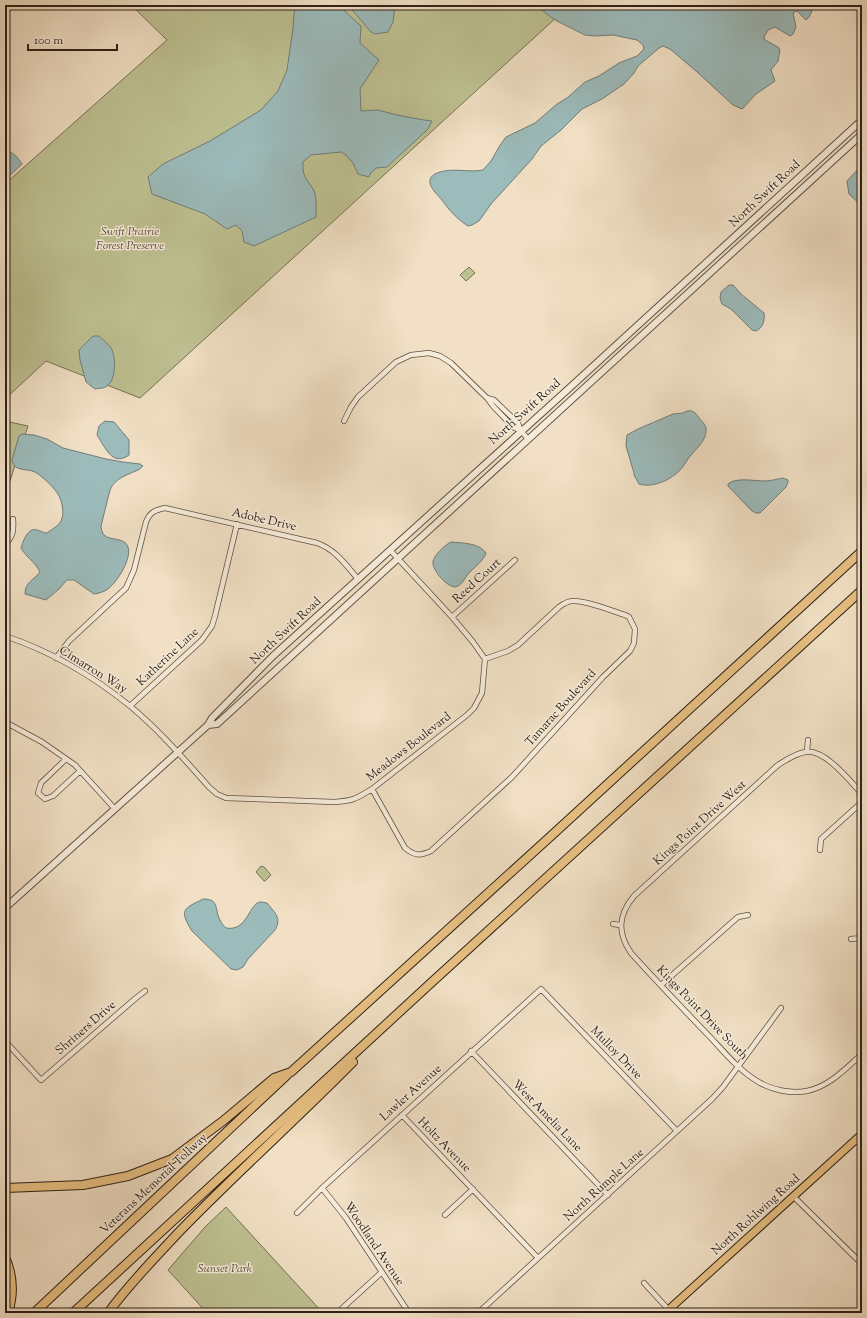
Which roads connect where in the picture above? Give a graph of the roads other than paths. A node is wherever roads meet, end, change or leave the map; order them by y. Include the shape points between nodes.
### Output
1 (10, 5) edge
2 (5, 10) edge
3 (862, 120) edge
4 (862, 134) edge
5 (344, 421) dead end
6 (520, 431) junction
7 (528, 439) junction
8 (13, 519) dead end
9 (237, 524) junction
10 (5, 545) edge
11 (390, 550) junction
12 (862, 551) edge
13 (398, 558) junction
14 (515, 560) dead end
15 (358, 579) junction
16 (862, 590) edge
17 (452, 617) junction
18 (5, 636) edge
19 (56, 658) junction
20 (485, 658) junction
21 (130, 706) junction
22 (5, 722) edge
23 (208, 726) junction
24 (808, 740) dead end
25 (807, 751) junction
26 (177, 753) junction
27 (66, 759) junction
28 (80, 771) junction
29 (372, 789) junction
30 (862, 794) edge
31 (862, 802) edge
32 (114, 809) junction
33 (820, 850) dead end
34 (5, 908) edge
35 (748, 915) dead end
36 (622, 917) joint
37 (613, 924) dead end
38 (620, 925) junction
39 (862, 938) edge
40 (851, 939) dead end
41 (432, 982) junction
42 (661, 985) junction
43 (540, 989) joint
44 (145, 991) dead end
45 (781, 1008) dead end
46 (5, 1041) edge
47 (471, 1051) junction
48 (862, 1054) edge
49 (739, 1066) junction
50 (291, 1072) junction
51 (402, 1115) junction
52 (677, 1131) junction
53 (862, 1134) edge
54 (5, 1188) edge
55 (322, 1188) junction
56 (472, 1189) junction
57 (608, 1195) junction
58 (794, 1196) junction
59 (297, 1213) dead end
60 (445, 1215) dead end
61 (5, 1257) edge
62 (538, 1258) junction
63 (862, 1264) edge
64 (382, 1272) junction
65 (644, 1283) dead end
66 (667, 1311) edge
67 (8, 1313) edge
68 (34, 1313) edge
69 (72, 1313) edge
70 (108, 1313) edge
71 (337, 1313) edge
72 (409, 1313) edge
73 (478, 1313) edge

1 - 2 street
3 - 6 street, North Swift Road
4 - 7 street, North Swift Road
5 - 6 street via 358,397 396,362 414,354 429,353 446,359 513,427
6 - 7 street
6 - 11 street, North Swift Road
7 - 13 street, North Swift Road
8 - 10 street via 14,529
9 - 15 street, Adobe Drive via 326,546 338,555
9 - 19 street, Adobe Drive via 165,508 152,512 146,522 134,570 126,588 69,641
9 - 21 street, Katherine Lane via 215,616 208,633
11 - 13 street
11 - 15 street, North Swift Road
12 - 50 highway, Veterans Memorial Tollway
13 - 17 street
13 - 23 street, North Swift Road via 217,724
14 - 17 street, Reed Court
15 - 23 street, North Swift Road via 273,656 212,718
16 - 41 highway
17 - 20 street
18 - 19 street, Cimarron Way
19 - 21 street, Cimarron Way via 91,678
20 - 29 street, Meadows Boulevard via 482,693 474,708
20 - 29 street, Tamarac Boulevard via 514,648 566,602 586,603 625,615 635,629 634,643 630,651 512,777 431,851 422,855 412,853 406,848
21 - 26 street, Cimarron Way
22 - 27 street via 42,742
23 - 26 street, North Swift Road
24 - 25 street
25 - 30 street via 825,757
25 - 36 street, Kings Point Drive West via 778,765 634,896
26 - 29 street, Meadows Boulevard via 217,794 226,798 334,802 358,798
26 - 32 street, North Swift Road
27 - 28 street
27 - 28 street via 41,783 38,793 45,799 53,796
28 - 32 street
31 - 33 street via 822,840
32 - 34 street, North Swift Road
35 - 42 street via 738,917
36 - 38 street, Kings Point Drive South
37 - 38 street
38 - 42 street, Kings Point Drive South via 624,944
39 - 40 street
41 - 69 highway
41 - 70 highway via 408,1009 197,1214 135,1278
42 - 49 street, Kings Point Drive South
43 - 47 street, Lawler Avenue
43 - 52 street, Mulloy Drive
44 - 46 street, Shriners Drive via 41,1080
45 - 49 street, North Rumple Lane
47 - 51 street, Lawler Avenue
47 - 57 street, West Amelia Lane
48 - 49 street, Kings Point Drive South via 835,1079 799,1092 781,1091 764,1085
49 - 52 street, North Rumple Lane via 712,1099
50 - 54 highway via 274,1078 172,1159 128,1176 83,1185
50 - 68 highway, Veterans Memorial Tollway
51 - 55 street, Lawler Avenue
51 - 56 street, Holtz Avenue
52 - 57 street, North Rumple Lane
53 - 58 main road, North Rohlwing Road
55 - 59 street, Lawler Avenue
55 - 64 street, Woodland Avenue via 346,1218
56 - 60 street, Holtz Avenue
56 - 62 street, Holtz Avenue
57 - 62 street, North Rumple Lane
58 - 63 street
58 - 66 main road, North Rohlwing Road
61 - 67 highway via 12,1286
62 - 73 street, North Rumple Lane
64 - 71 street
64 - 72 street, Woodland Avenue
65 - 66 street

